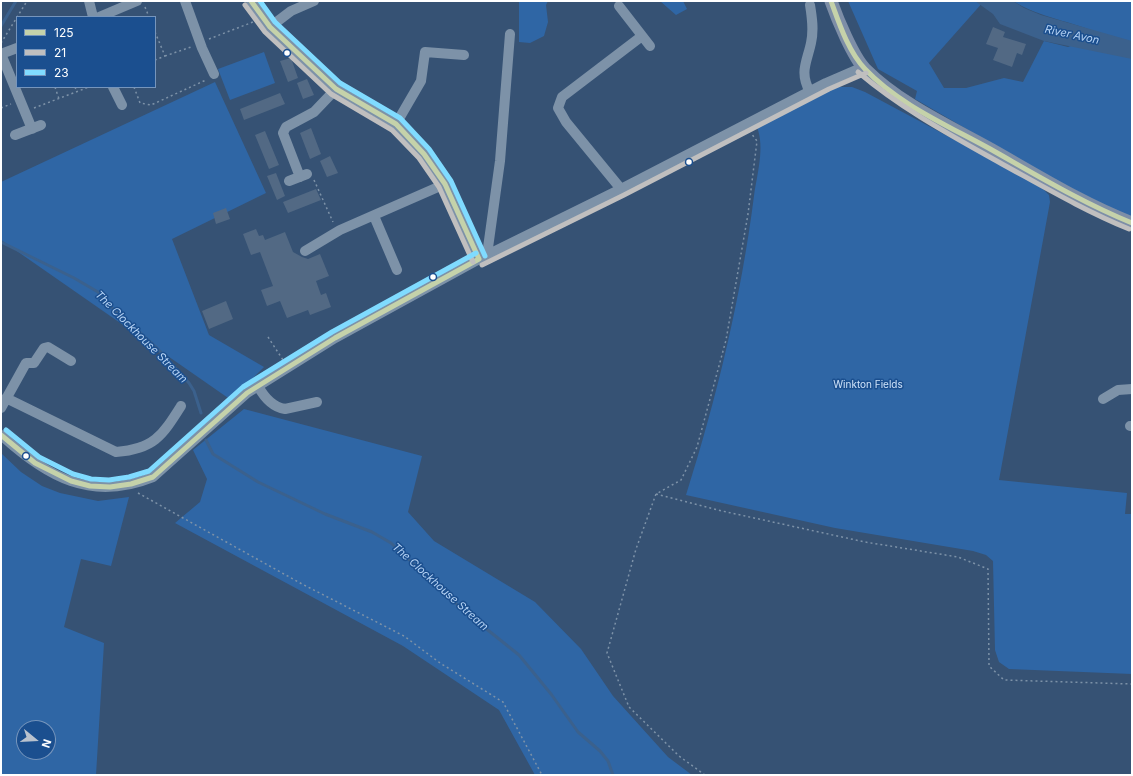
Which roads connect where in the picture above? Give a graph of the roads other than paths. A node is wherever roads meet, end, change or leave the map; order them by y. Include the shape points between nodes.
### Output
1 (89, 1) edge
2 (185, 1) edge
3 (251, 1) edge
4 (314, 1) edge
5 (831, 1) edge
6 (141, 4) edge
7 (810, 4) dead end
8 (619, 6) dead end
9 (93, 16) edge
10 (102, 16) edge
11 (270, 27) junction
12 (510, 34) dead end
13 (642, 36) junction
14 (650, 46) dead end
15 (16, 48) edge
16 (1, 54) edge
17 (464, 55) dead end
18 (863, 67) junction
19 (214, 74) road end
20 (336, 89) junction
21 (114, 90) edge
22 (810, 92) junction
23 (122, 105) dead end
24 (396, 124) junction
25 (41, 125) dead end
26 (32, 129) junction
27 (16, 135) dead end
28 (289, 181) dead end
29 (445, 184) junction
30 (622, 189) junction
31 (374, 216) junction
32 (1132, 223) edge
33 (305, 251) dead end
34 (483, 257) junction
35 (397, 270) dead end
36 (71, 361) dead end
37 (258, 386) junction
38 (1132, 389) edge
39 (6, 398) junction
40 (1104, 398) dead end
41 (318, 402) dead end
42 (181, 406) dead end
43 (1, 408) edge
44 (1, 435) edge

1 - 9 street
2 - 19 street
3 - 11 street
4 - 11 street via 291,11
5 - 18 main road via 840,26
6 - 10 street
7 - 22 street via 811,42 805,62 804,82
8 - 13 street
11 - 20 street
12 - 34 street via 500,161
13 - 14 street
13 - 30 street via 562,97 558,108 566,122
15 - 16 street
16 - 26 street
17 - 24 street via 425,52 421,81
18 - 22 street
18 - 32 main road via 884,86 931,116 1108,214
20 - 24 street
20 - 28 street via 314,112 286,127 283,133 303,175
21 - 23 street
22 - 30 street
24 - 29 street via 424,154
25 - 26 street
26 - 27 street
29 - 31 street
29 - 34 street
30 - 34 street
31 - 33 street via 338,230
31 - 35 street
34 - 37 street via 335,338
36 - 39 street via 44,348 34,363 26,363
37 - 41 street via 264,397 281,408
37 - 44 street via 153,477 137,484 102,488 77,484 56,476 24,456
38 - 40 street via 1118,390
39 - 42 street via 116,452 131,451 152,443 164,433
39 - 43 street

